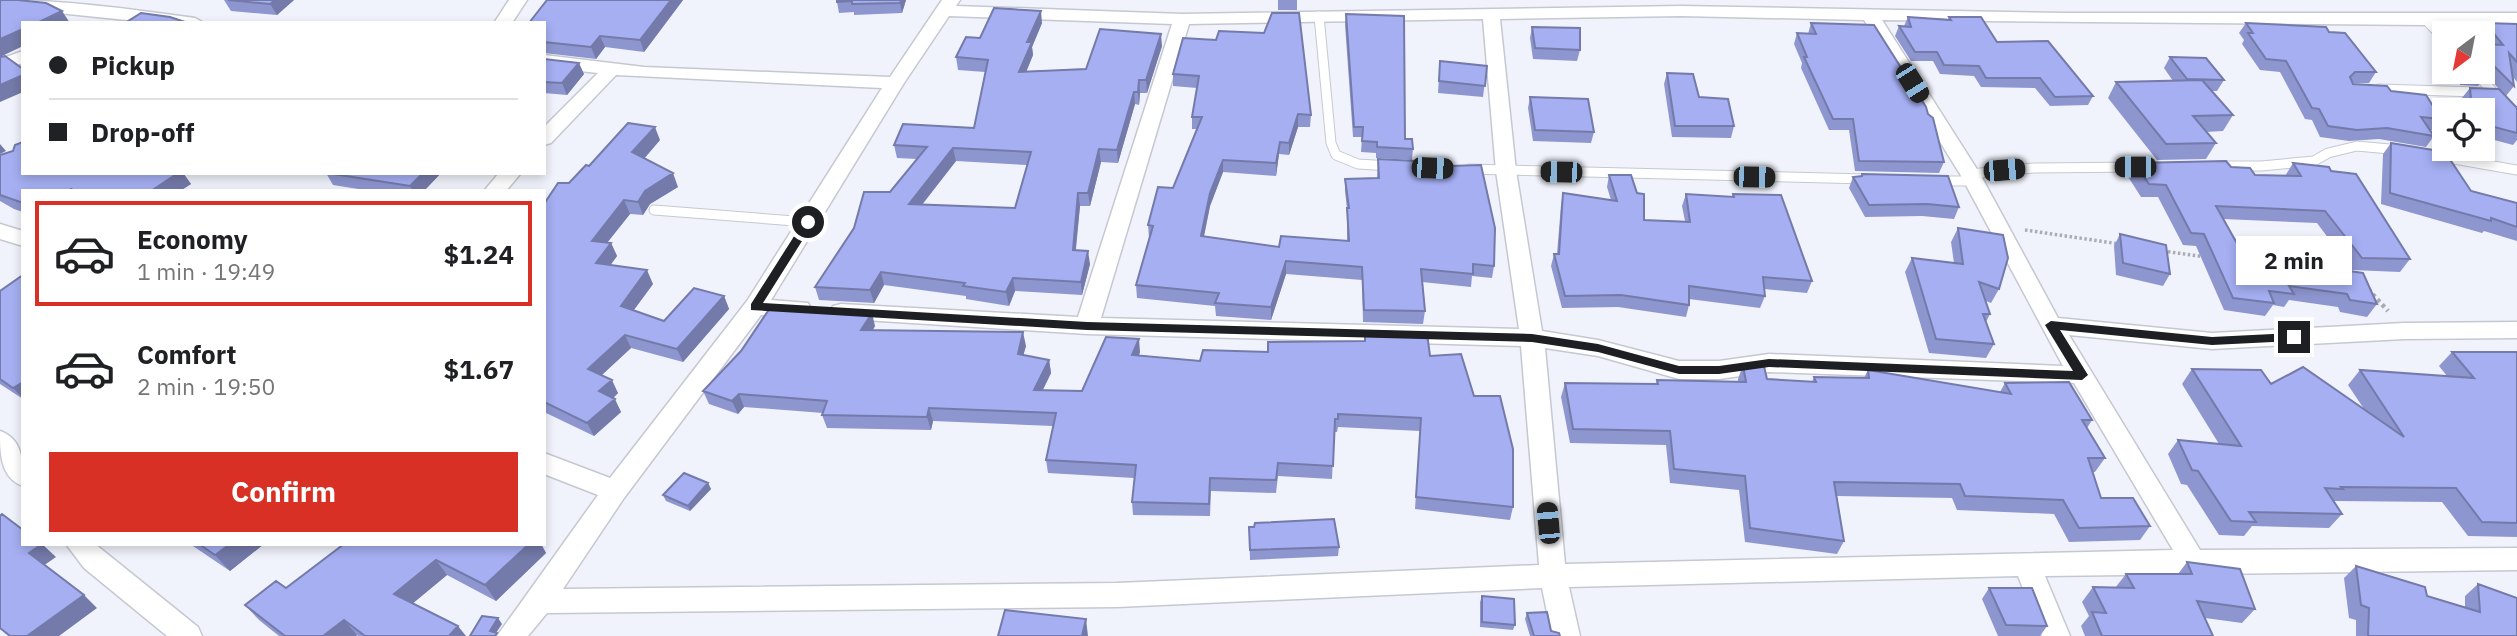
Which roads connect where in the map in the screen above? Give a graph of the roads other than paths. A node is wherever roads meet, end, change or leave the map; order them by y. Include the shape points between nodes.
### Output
1 (518, 0) edge
2 (2049, 0) edge
3 (0, 2) edge
4 (1678, 5) edge
5 (947, 6) edge
6 (1519, 6) edge
7 (1319, 8) edge
8 (1879, 10) edge
9 (124, 13) junction
10 (1491, 14) junction
11 (2066, 18) junction
12 (2517, 18) edge
13 (1182, 19) junction
14 (2426, 20) junction
15 (105, 21) edge
16 (181, 21) edge
17 (504, 21) edge
18 (2432, 26) edge
19 (21, 57) edge
20 (546, 61) edge
21 (0, 65) edge
22 (612, 69) junction
23 (895, 83) junction
24 (2486, 84) edge
25 (2363, 89) edge
26 (2495, 93) junction
27 (2517, 119) edge
28 (546, 137) edge
29 (2416, 153) edge
30 (2428, 155) edge
31 (1398, 166) edge
32 (2155, 167) edge
33 (2208, 167) edge
34 (1452, 169) edge
35 (2517, 170) edge
36 (1506, 171) junction
37 (509, 175) edge
38 (1972, 178) junction
39 (1878, 179) edge
40 (1933, 180) edge
41 (496, 189) edge
42 (654, 210) dead end
43 (808, 222) junction
44 (0, 231) edge
45 (21, 238) edge
46 (755, 307) junction
47 (2051, 325) junction
48 (1087, 326) junction
49 (2517, 330) edge
50 (1532, 338) junction
51 (2082, 375) junction
52 (0, 441) edge
53 (546, 464) edge
54 (21, 473) edge
55 (615, 491) junction
56 (81, 546) edge
57 (2517, 559) edge
58 (2193, 561) junction
59 (2027, 565) junction
60 (1553, 576) junction
61 (540, 601) junction
62 (188, 636) edge
63 (511, 636) edge
64 (1566, 636) edge
65 (2056, 636) edge

1 - 17 street
2 - 11 street
3 - 9 street
4 - 6 street
4 - 8 street
5 - 13 street
5 - 23 street
6 - 10 street
7 - 10 street
7 - 13 street
7 - 31 lane via 1331,143 1336,155 1358,164
8 - 11 street
8 - 38 street
9 - 15 street
9 - 16 street
10 - 36 street
11 - 14 street
12 - 14 street
13 - 48 street
14 - 18 lane
19 - 21 street
20 - 22 street
22 - 23 street
22 - 28 street
23 - 43 street
24 - 26 lane
25 - 26 lane
26 - 27 lane
29 - 33 lane via 2357,146 2314,160
30 - 35 lane
32 - 38 lane via 2034,168
34 - 36 lane
36 - 39 lane
36 - 50 street
37 - 41 street
38 - 40 lane
38 - 47 street
42 - 43 lane
43 - 46 street
44 - 45 street
46 - 48 street
46 - 55 street
47 - 49 street via 2212,341
47 - 51 street
48 - 50 street
50 - 51 street via 1598,348 1679,370 1769,363
50 - 60 street
51 - 58 street
52 - 54 street
53 - 55 street
55 - 61 street
56 - 62 street
57 - 58 street
58 - 59 street
59 - 60 street
59 - 65 street
60 - 61 street via 1116,595
60 - 64 street
61 - 63 street

